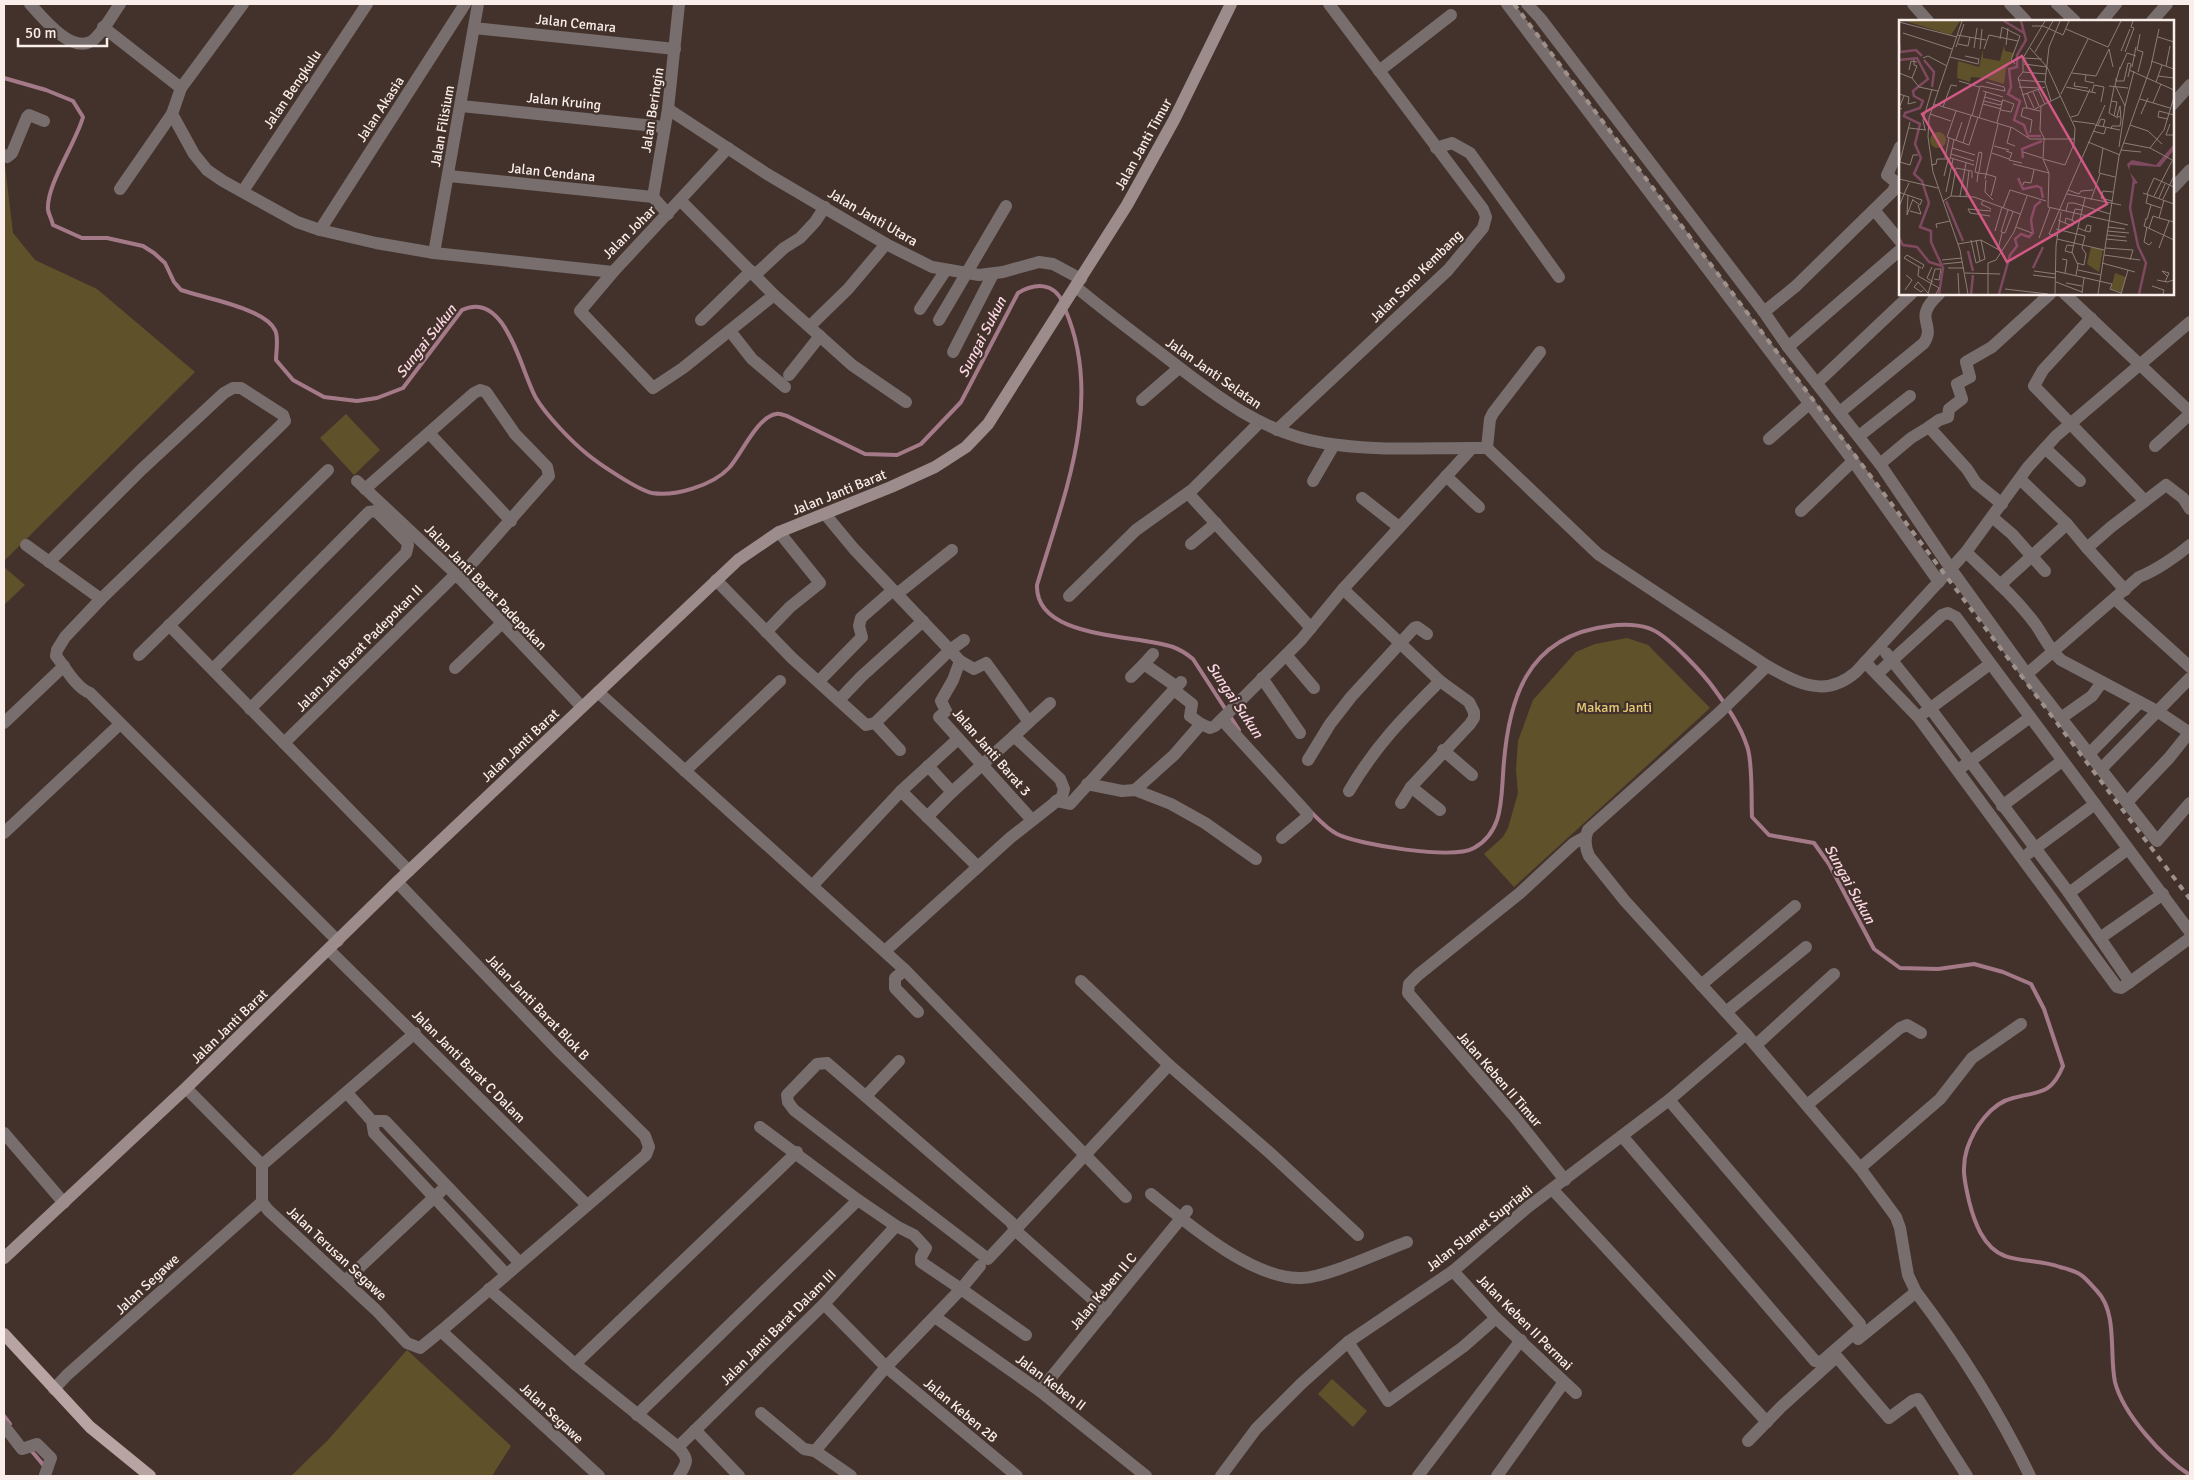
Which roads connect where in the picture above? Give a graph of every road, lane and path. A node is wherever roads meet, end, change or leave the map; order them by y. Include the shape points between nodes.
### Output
1 (30, 4) edge
2 (120, 4) edge
3 (243, 4) edge
4 (367, 4) edge
5 (465, 4) edge
6 (478, 4) edge
7 (679, 4) edge
8 (1231, 4) edge
9 (1330, 4) edge
10 (1507, 4) edge
11 (1527, 4) edge
12 (1913, 4) edge
13 (2010, 4) edge
14 (2057, 4) edge
15 (2116, 4) edge
16 (2167, 4) edge
17 (1451, 15) dead end
18 (1927, 20) edge
19 (2025, 20) edge
20 (2073, 20) edge
21 (2103, 20) edge
22 (2153, 20) edge
23 (103, 27) junction
24 (474, 28) junction
25 (675, 49) junction
26 (1379, 71) junction
27 (2190, 86) edge
28 (181, 88) junction
29 (2174, 103) edge
30 (461, 106) junction
31 (668, 109) junction
32 (172, 114) junction
33 (44, 121) dead end
34 (664, 127) junction
35 (728, 148) junction
36 (1436, 148) junction
37 (1899, 149) edge
38 (4, 155) edge
39 (2190, 170) edge
40 (449, 176) junction
41 (2174, 187) edge
42 (120, 189) dead end
43 (243, 192) junction
44 (653, 197) junction
45 (680, 200) junction
46 (1006, 206) dead end
47 (825, 207) junction
48 (1875, 211) junction
49 (668, 214) junction
50 (320, 230) junction
51 (1899, 240) edge
52 (886, 244) junction
53 (1899, 251) edge
54 (434, 253) junction
55 (946, 270) junction
56 (613, 272) junction
57 (753, 273) junction
58 (967, 273) junction
59 (993, 274) junction
60 (1559, 277) dead end
61 (1077, 287) junction
62 (774, 295) junction
63 (1910, 295) edge
64 (1938, 295) edge
65 (2049, 295) edge
66 (2066, 295) edge
67 (920, 309) dead end
68 (1764, 312) junction
69 (2091, 318) junction
70 (702, 320) dead end
71 (939, 320) dead end
72 (2190, 322) edge
73 (810, 326) junction
74 (730, 331) junction
75 (820, 336) junction
76 (1788, 347) junction
77 (953, 352) dead end
78 (1540, 352) dead end
79 (2141, 365) junction
80 (1179, 368) junction
81 (1818, 382) junction
82 (1910, 396) dead end
83 (1142, 400) dead end
84 (906, 402) dead end
85 (1809, 404) junction
86 (1840, 412) junction
87 (2190, 413) edge
88 (1259, 423) junction
89 (2072, 423) junction
90 (1929, 427) junction
91 (1277, 430) junction
92 (429, 433) junction
93 (1859, 436) junction
94 (1769, 439) dead end
95 (1334, 444) junction
96 (2155, 446) dead end
97 (1472, 448) junction
98 (1487, 448) junction
99 (2045, 448) junction
100 (1853, 461) junction
101 (1880, 464) junction
102 (328, 470) dead end
103 (1446, 476) junction
104 (2020, 479) junction
105 (1313, 480) dead end
106 (2080, 481) dead end
107 (1188, 493) junction
108 (1362, 498) dead end
109 (2145, 501) junction
110 (2002, 504) junction
111 (2187, 506) edge
112 (1479, 507) dead end
113 (1801, 511) dead end
114 (825, 514) junction
115 (1992, 517) junction
116 (511, 521) junction
117 (1216, 523) junction
118 (2067, 524) junction
119 (1399, 527) junction
120 (779, 532) junction
121 (1191, 544) dead end
122 (26, 545) dead end
123 (2190, 545) edge
124 (2087, 548) junction
125 (952, 550) dead end
126 (1966, 552) junction
127 (2032, 555) junction
128 (49, 562) junction
129 (1951, 570) junction
130 (2045, 571) dead end
131 (457, 576) junction
132 (716, 580) junction
133 (1939, 582) junction
134 (2000, 586) junction
135 (1342, 588) junction
136 (2125, 590) junction
137 (895, 592) junction
138 (1069, 596) dead end
139 (101, 599) junction
140 (2115, 599) junction
141 (923, 621) junction
142 (501, 624) junction
143 (169, 625) junction
144 (1311, 628) junction
145 (766, 632) junction
146 (1427, 634) dead end
147 (964, 640) dead end
148 (1400, 644) junction
149 (1881, 646) junction
150 (950, 650) junction
151 (2053, 653) junction
152 (1153, 654) dead end
153 (140, 655) dead end
154 (1286, 655) junction
155 (1891, 660) junction
156 (960, 661) junction
157 (1866, 662) junction
158 (1144, 664) junction
159 (1990, 664) junction
160 (1767, 666) junction
161 (2190, 667) edge
162 (455, 668) dead end
163 (213, 669) junction
164 (68, 670) junction
165 (1877, 674) junction
166 (2027, 674) junction
167 (1131, 677) dead end
168 (1262, 678) junction
169 (2190, 678) edge
170 (780, 680) dead end
171 (820, 681) junction
172 (1440, 681) junction
173 (2102, 682) junction
174 (1178, 686) junction
175 (1314, 688) dead end
176 (598, 692) junction
177 (839, 700) junction
178 (2140, 702) junction
179 (1050, 703) dead end
180 (250, 708) junction
181 (582, 708) junction
182 (1930, 708) junction
183 (2157, 711) junction
184 (1918, 717) junction
185 (2030, 718) junction
186 (2061, 718) junction
187 (1222, 719) junction
188 (1030, 722) junction
189 (4, 723) edge
190 (875, 723) junction
191 (120, 724) junction
192 (1201, 724) junction
193 (1300, 733) dead end
194 (2190, 733) edge
195 (1014, 736) junction
196 (958, 739) junction
197 (284, 743) junction
198 (900, 750) dead end
199 (1443, 750) junction
200 (2090, 754) junction
201 (1308, 760) dead end
202 (2062, 760) junction
203 (1969, 761) junction
204 (928, 766) junction
205 (982, 766) junction
206 (2102, 769) junction
207 (1958, 770) junction
208 (685, 771) junction
209 (1472, 775) dead end
210 (1087, 784) junction
211 (1412, 787) junction
212 (1135, 790) junction
213 (901, 791) junction
214 (1349, 791) dead end
215 (952, 792) junction
216 (1056, 801) junction
217 (2127, 802) junction
218 (1401, 803) dead end
219 (2190, 803) edge
220 (2095, 804) junction
221 (2002, 806) junction
222 (1440, 810) dead end
223 (927, 817) junction
224 (1032, 820) junction
225 (4, 833) edge
226 (1585, 837) junction
227 (1282, 838) dead end
228 (2035, 848) junction
229 (2128, 849) junction
230 (2023, 858) junction
231 (1256, 860) dead end
232 (978, 867) junction
233 (409, 871) junction
234 (397, 882) junction
235 (813, 885) junction
236 (2069, 893) junction
237 (2163, 894) junction
238 (1795, 906) dead end
239 (2190, 932) edge
240 (2100, 938) junction
241 (2190, 938) edge
242 (333, 946) junction
243 (1806, 947) dead end
244 (885, 951) junction
245 (905, 970) junction
246 (1834, 974) dead end
247 (1081, 981) dead end
248 (2130, 982) junction
249 (1701, 985) junction
250 (918, 1012) dead end
251 (1726, 1012) junction
252 (2021, 1024) dead end
253 (415, 1032) junction
254 (1921, 1033) dead end
255 (1746, 1034) junction
256 (1756, 1045) junction
257 (899, 1061) dead end
258 (1169, 1065) junction
259 (186, 1088) junction
260 (347, 1093) junction
261 (866, 1096) junction
262 (1669, 1100) junction
263 (1806, 1105) junction
264 (372, 1121) junction
265 (760, 1127) dead end
266 (4, 1133) edge
267 (1622, 1136) junction
268 (797, 1152) junction
269 (1083, 1155) junction
270 (262, 1165) junction
271 (1860, 1168) junction
272 (1565, 1180) junction
273 (447, 1186) junction
274 (1553, 1190) junction
275 (1151, 1194) dead end
276 (435, 1197) junction
277 (1126, 1197) dead end
278 (858, 1200) junction
279 (262, 1202) junction
280 (64, 1203) junction
281 (586, 1204) junction
282 (1184, 1215) junction
283 (896, 1226) junction
284 (1016, 1231) junction
285 (1358, 1235) dead end
286 (1407, 1242) dead end
287 (4, 1258) edge
288 (519, 1262) junction
289 (980, 1266) dead end
290 (1453, 1271) junction
291 (506, 1274) junction
292 (345, 1281) junction
293 (489, 1289) junction
294 (960, 1289) junction
295 (1916, 1292) junction
296 (824, 1304) junction
297 (1106, 1311) junction
298 (935, 1317) junction
299 (1496, 1318) junction
300 (441, 1331) junction
301 (4, 1334) edge
302 (1026, 1336) dead end
303 (1520, 1340) junction
304 (1348, 1342) junction
305 (1837, 1357) junction
306 (575, 1364) junction
307 (886, 1367) junction
308 (1564, 1382) junction
309 (54, 1389) junction
310 (1040, 1391) junction
311 (1576, 1393) dead end
312 (761, 1413) dead end
313 (637, 1415) junction
314 (1767, 1422) junction
315 (4, 1426) edge
316 (696, 1430) junction
317 (1748, 1441) dead end
318 (678, 1447) junction
319 (815, 1451) junction
320 (45, 1475) edge
321 (150, 1476) edge
322 (599, 1476) edge
323 (679, 1476) edge
324 (739, 1476) edge
325 (851, 1476) edge
326 (1017, 1476) edge
327 (1146, 1476) edge
328 (1221, 1476) edge
329 (1418, 1476) edge
330 (1497, 1476) edge
331 (1967, 1476) edge
332 (2030, 1476) edge

1 - 23 street via 53,29 76,43 91,41
2 - 23 street
3 - 28 street
4 - 43 street, Jalan Bengkulu
5 - 50 street, Jalan Akasia
6 - 24 street, Jalan Filisium
7 - 25 street, Jalan Beringin
8 - 61 street, Jalan Janti Timur via 1174,120
9 - 26 street, Jalan Sono Kembang
10 - 85 street
11 - 68 street
12 - 18 street
13 - 19 street
14 - 20 street
15 - 21 street
16 - 22 street
17 - 26 street
23 - 28 street
24 - 25 street, Jalan Cemara
24 - 30 street, Jalan Filisium
25 - 31 street, Jalan Beringin
26 - 36 street, Jalan Sono Kembang
27 - 29 street
28 - 32 street
30 - 34 street, Jalan Kruing
30 - 40 street, Jalan Filisium
31 - 34 street, Jalan Beringin
31 - 35 street, Jalan Janti Utara
32 - 42 street
32 - 43 street, Jalan Johar via 194,154 207,170
33 - 38 street via 29,115 12,153 7,157
34 - 44 street, Jalan Beringin
35 - 45 street, Jalan Johar
35 - 47 street, Jalan Janti Utara
36 - 60 street via 1452,143 1470,153
36 - 91 street, Jalan Sono Kembang via 1483,209 1486,217 1483,228 1448,270
37 - 48 street via 1887,175 1896,183 1893,192
39 - 41 street
40 - 44 street, Jalan Cendana
40 - 54 street, Jalan Filisium
43 - 50 street, Jalan Johar via 297,222
44 - 49 street
45 - 49 street, Jalan Johar
45 - 57 street
46 - 58 street
47 - 52 street, Jalan Janti Utara
47 - 57 street via 800,238
48 - 51 street
48 - 68 street
49 - 56 street, Jalan Johar
50 - 54 street, Jalan Johar
52 - 55 street, Jalan Janti Utara via 918,261
52 - 73 street via 842,296
53 - 76 street
54 - 56 street, Jalan Johar
55 - 58 street, Jalan Janti Utara
55 - 67 street
56 - 74 street via 580,311 654,388
57 - 62 street
57 - 70 street
58 - 59 street, Jalan Janti Utara
58 - 71 street
59 - 61 street, Jalan Janti Utara via 1040,262 1053,264
59 - 77 street
61 - 80 street, Jalan Janti Selatan
61 - 114 street, Jalan Janti Barat via 1002,404 966,447 935,467
62 - 73 street
62 - 74 street
63 - 81 street
64 - 86 street via 1926,307 1924,314 1929,334 1924,343
65 - 90 street via 1998,341 1966,362 1970,377 1957,384 1962,399 1949,409 1948,417
66 - 69 street
68 - 76 street
69 - 79 street
69 - 89 street via 2043,370 2034,386
72 - 79 street
73 - 75 street
74 - 75 street via 752,359 788,381
75 - 84 street via 859,370
76 - 81 street
78 - 98 street via 1493,413
79 - 87 street
79 - 89 street
80 - 83 street
80 - 88 street, Jalan Janti Selatan
81 - 86 street
82 - 93 street
85 - 94 street
85 - 100 street
86 - 93 street
87 - 96 street
88 - 91 street, Jalan Janti Selatan
88 - 107 street
89 - 99 street
89 - 109 street
90 - 101 street
90 - 110 street via 1976,483
91 - 95 street, Jalan Janti Selatan
92 - 116 street
92 - 116 street, Jalan Jati Barat Padepokan II via 474,392 486,392 515,434 549,472 547,480
92 - 131 street, Jalan Janti Barat Padepokan via 361,485
93 - 101 street
95 - 97 street, Jalan Janti Selatan via 1370,448
95 - 105 street
97 - 98 street, Jalan Janti Selatan
97 - 103 street
98 - 160 street via 1598,554
99 - 104 street
99 - 106 street
100 - 113 street
100 - 133 street
101 - 129 street
102 - 143 street
103 - 112 street
103 - 119 street
104 - 110 street
104 - 118 street
107 - 117 street
107 - 138 street via 1136,530
108 - 119 street
109 - 111 street via 2166,485 2183,498
109 - 124 street
110 - 115 street
114 - 120 street, Jalan Janti Barat
114 - 137 street
115 - 126 street
115 - 127 street
116 - 131 street, Jalan Jati Barat Padepokan II
117 - 121 street
117 - 144 street
118 - 124 street
118 - 127 street
119 - 135 street
120 - 132 street, Jalan Janti Barat via 738,560
120 - 145 street via 820,584 790,607
122 - 128 street
123 - 136 street via 2176,558 2139,577
124 - 136 street
125 - 137 street
126 - 129 street
126 - 134 street
127 - 130 street
127 - 134 street
128 - 139 street
128 - 139 street via 224,393 241,388 283,414 285,421
129 - 133 street
129 - 166 street
131 - 142 street, Jalan Janti Barat Padepokan
131 - 197 street, Jalan Jati Barat Padepokan II
132 - 145 street
132 - 176 street, Jalan Janti Barat
133 - 149 street
134 - 151 street via 2036,625
135 - 144 street
135 - 148 street
136 - 140 street
137 - 141 street
137 - 171 street via 861,618 862,637
139 - 164 street via 59,644 56,656
140 - 151 street
140 - 161 street
141 - 150 street
141 - 177 street
142 - 162 street
142 - 181 street, Jalan Janti Barat Padepokan
143 - 153 street
143 - 163 street
144 - 154 street
145 - 171 street
146 - 148 street via 1416,627
147 - 150 street
148 - 172 street
148 - 201 street via 1330,724
149 - 155 street
149 - 157 street
150 - 156 street
150 - 190 street
151 - 166 street
151 - 173 street
152 - 158 street
154 - 168 street
154 - 175 street
155 - 159 street via 1948,613 1956,617
155 - 165 street
155 - 182 street
156 - 188 street via 974,669 986,663
156 - 196 street, Jalan Janti Barat 3 via 941,701 946,711 939,718
157 - 160 street via 1848,679 1826,687 1793,680
157 - 165 street
158 - 167 street
158 - 174 street
159 - 182 street
159 - 185 street
160 - 226 street via 1588,830
163 - 180 street
163 - 180 street via 369,512 376,511 406,541 406,553
164 - 189 street
164 - 191 street, Jalan Janti Barat C Dalam via 74,681
165 - 184 street
166 - 186 street
168 - 187 street
168 - 193 street
169 - 183 street
170 - 208 street
171 - 177 street
172 - 199 street via 1469,702 1474,712 1470,724
172 - 214 street via 1389,732
173 - 178 street
173 - 186 street via 2084,703
174 - 192 street via 1192,704 1190,716
174 - 210 street
176 - 181 street, Jalan Janti Barat
176 - 208 street
177 - 190 street via 866,725
178 - 183 street
178 - 200 street
179 - 188 street
180 - 197 street
181 - 233 street, Jalan Janti Barat
182 - 184 street
182 - 203 street
183 - 194 street
183 - 206 street
184 - 207 street
185 - 202 street
185 - 203 street
186 - 200 street
187 - 192 street via 1210,728
187 - 227 street via 1307,813 1307,817
188 - 195 street
190 - 198 street
191 - 225 street
191 - 242 street, Jalan Janti Barat C Dalam
192 - 212 street via 1157,772
194 - 217 street
195 - 205 street
195 - 216 street via 1060,779 1064,789 1062,797
196 - 204 street
196 - 205 street, Jalan Janti Barat 3
197 - 233 street
199 - 209 street
199 - 211 street
200 - 206 street
202 - 220 street
202 - 221 street
203 - 207 street
203 - 221 street
204 - 213 street
204 - 215 street
205 - 215 street
205 - 224 street, Jalan Janti Barat 3
206 - 217 street
207 - 230 street
208 - 235 street
210 - 212 street via 1122,791
210 - 216 street via 1070,804
211 - 218 street
211 - 222 street
212 - 231 street via 1188,813
213 - 223 street
213 - 235 street
215 - 223 street
216 - 224 street
217 - 219 street via 2157,841
220 - 228 street
220 - 229 street
221 - 228 street
223 - 232 street
224 - 232 street
226 - 249 street via 1588,856
226 - 272 street, Jalan Keben II Timur via 1418,974 1409,984 1408,993
228 - 230 street
228 - 236 street
229 - 236 street
229 - 237 street
230 - 248 street via 2117,987
232 - 244 street
233 - 234 street, Jalan Janti Barat
234 - 242 street, Jalan Janti Barat
234 - 281 street, Jalan Janti Barat Blok B via 645,1136 649,1147 646,1155
235 - 244 street
236 - 240 street
237 - 239 street
237 - 240 street
238 - 249 street
240 - 248 street
241 - 248 street
242 - 253 street, Jalan Janti Barat C Dalam
242 - 259 street, Jalan Janti Barat
243 - 251 street
244 - 245 street
245 - 250 street via 895,978 895,988
245 - 269 street
246 - 256 street
247 - 258 street
249 - 251 street
251 - 255 street
252 - 271 street via 1972,1058 1940,1098
253 - 260 street
253 - 281 street, Jalan Janti Barat C Dalam
254 - 263 street via 1906,1025 1900,1028
255 - 256 street
255 - 262 street, Jalan Slamet Supriadi
256 - 263 street
257 - 261 street
258 - 269 street
258 - 285 street
259 - 270 street
259 - 280 street, Jalan Janti Barat
260 - 264 street
260 - 270 street
261 - 284 street via 1011,1222
261 - 284 street via 821,1062 787,1095 794,1110 988,1259
262 - 267 street, Jalan Slamet Supriadi
262 - 267 street via 1860,1324 1859,1329 1821,1362 1815,1361
263 - 271 street
264 - 273 street via 385,1121
264 - 276 street via 374,1133
265 - 268 street
266 - 280 street
267 - 272 street, Jalan Slamet Supriadi
268 - 278 street
268 - 306 street
269 - 277 street
269 - 284 street
270 - 279 street
271 - 295 street via 1896,1217 1908,1275
272 - 274 street, Jalan Slamet Supriadi
273 - 276 street
273 - 288 street
274 - 290 street, Jalan Slamet Supriadi via 1528,1207
274 - 314 street
275 - 282 street
276 - 291 street
276 - 292 street
278 - 283 street
278 - 313 street
279 - 292 street, Jalan Terusan Segawe
279 - 309 street, Jalan Segawe
280 - 287 street, Jalan Janti Barat
281 - 288 street
282 - 286 street via 1223,1248 1273,1275 1302,1278 1324,1273
282 - 297 street, Jalan Keben II C
283 - 294 street via 912,1233 926,1248 920,1260 925,1265
283 - 296 street, Jalan Janti Barat Dalam III
284 - 297 street
288 - 291 street
289 - 294 street
290 - 299 street, Jalan Keben II Permai
290 - 304 street, Jalan Slamet Supriadi
291 - 293 street
292 - 300 street, Jalan Terusan Segawe via 407,1343 420,1348
293 - 300 street
293 - 306 street
294 - 298 street
294 - 302 street
295 - 305 street
295 - 332 street via 1988,1397
296 - 307 street, Jalan Keben 2B
296 - 316 street, Jalan Janti Barat Dalam III
297 - 310 street, Jalan Keben II C
298 - 307 street
298 - 310 street, Jalan Keben II
299 - 303 street, Jalan Keben II Permai
299 - 304 street via 1463,1347 1388,1401
300 - 322 street, Jalan Segawe
301 - 309 main road
303 - 308 street, Jalan Keben II Permai
303 - 329 street
304 - 328 street, Jalan Slamet Supriadi via 1256,1429
305 - 314 street
305 - 331 street via 1889,1418 1918,1399
306 - 313 street
307 - 319 street
307 - 326 street, Jalan Keben 2B
308 - 311 street, Jalan Keben II Permai
308 - 330 street
309 - 321 main road via 102,1438
310 - 327 street, Jalan Keben II
312 - 319 street via 804,1449
313 - 318 street
314 - 317 street
315 - 320 street via 22,1449 36,1444 51,1458
316 - 318 street, Jalan Janti Barat Dalam III
316 - 324 street
318 - 323 street via 686,1456
319 - 325 street

